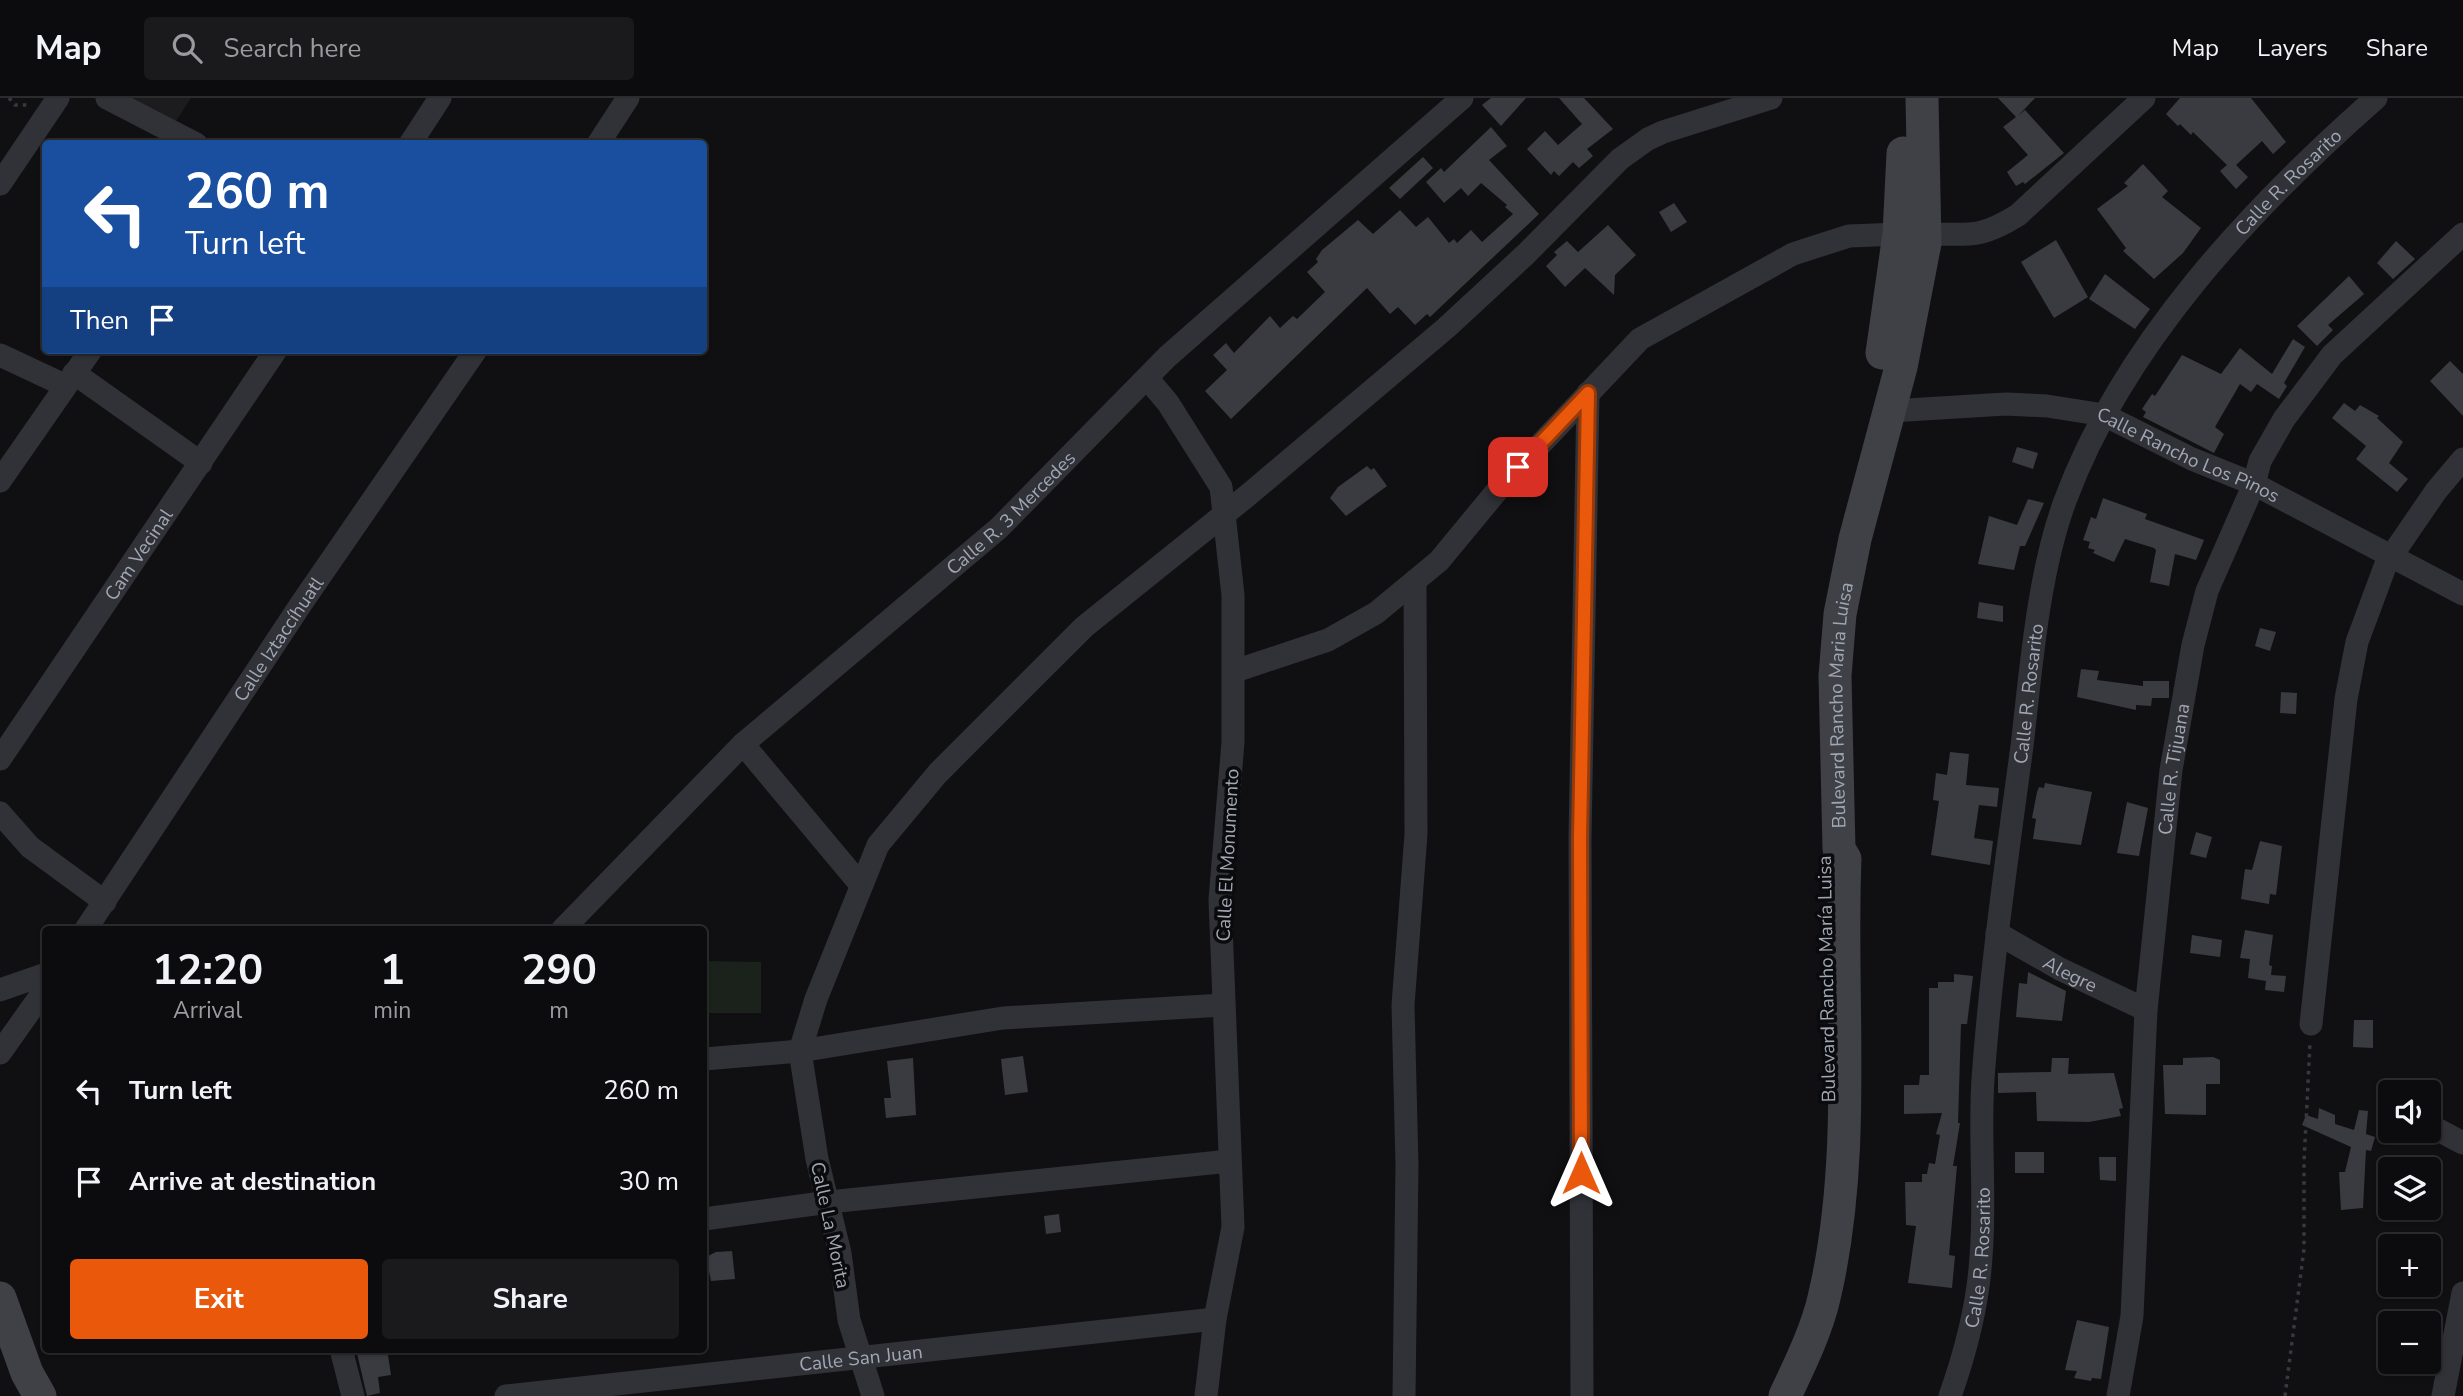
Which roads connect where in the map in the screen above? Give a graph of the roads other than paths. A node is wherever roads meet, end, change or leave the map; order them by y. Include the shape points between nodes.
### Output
1 (58, 98) edge
2 (107, 98) edge
3 (440, 98) edge
4 (628, 98) edge
5 (1462, 98) edge
6 (1771, 98) edge
7 (1901, 98) edge
8 (1922, 98) edge
9 (2144, 98) edge
10 (2376, 98) edge
11 (188, 140) edge
12 (414, 140) edge
13 (601, 140) edge
14 (0, 184) edge
15 (1913, 234) junction
16 (2463, 234) edge
17 (88, 354) edge
18 (273, 354) edge
19 (473, 354) edge
20 (0, 355) edge
21 (1147, 378) junction
22 (69, 379) junction
23 (1588, 393) junction
24 (1890, 411) junction
25 (2105, 415) junction
26 (2463, 459) edge
27 (201, 463) junction
28 (0, 481) edge
29 (2253, 484) junction
30 (1226, 511) junction
31 (2392, 556) junction
32 (1415, 581) junction
33 (2463, 594) edge
34 (1235, 671) junction
35 (743, 744) junction
36 (0, 759) edge
37 (0, 813) edge
38 (860, 884) junction
39 (105, 902) junction
40 (88, 926) edge
41 (566, 926) edge
42 (1997, 933) junction
43 (42, 975) edge
44 (0, 990) edge
45 (42, 994) edge
46 (1223, 1005) junction
47 (2146, 1010) junction
48 (2311, 1024) road end
49 (800, 1051) junction
50 (0, 1053) edge
51 (707, 1059) edge
52 (2441, 1131) edge
53 (2463, 1143) edge
54 (1230, 1161) junction
55 (829, 1202) junction
56 (707, 1219) edge
57 (2463, 1293) edge
58 (1215, 1319) junction
59 (3, 1321) edge
60 (342, 1353) edge
61 (860, 1358) junction
62 (40, 1396) edge
63 (354, 1396) edge
64 (506, 1396) edge
65 (873, 1396) edge
66 (1206, 1396) edge
67 (1404, 1396) edge
68 (1582, 1396) edge
69 (1769, 1396) edge
70 (1785, 1396) edge
71 (1950, 1396) edge
72 (2118, 1396) edge
73 (2443, 1396) edge

1 - 14 street
2 - 11 street
3 - 12 street
4 - 13 street
5 - 21 street, Calle R. 3 Mercedes
6 - 30 street via 1663,132 1620,159 1446,328
7 - 15 street, Bulevard Rancho María Luisa
8 - 15 street, Bulevard Rancho Maria Luisa
9 - 15 street via 2018,215 1980,235
10 - 25 street, Calle R. Rosarito via 2227,247 2157,331
15 - 23 street via 1849,236 1793,254 1640,339
15 - 24 street, Bulevard Rancho Maria Luisa via 1901,367
15 - 69 street, Bulevard Rancho María Luisa via 1829,592 1821,741 1831,1082 1822,1232 1799,1331
16 - 29 street, Calle R. Tijuana via 2332,355 2284,419 2260,461
17 - 22 street
18 - 27 street, Cam Vecinal
19 - 39 street, Calle Iztaccíhuatl via 301,604
20 - 22 street
21 - 30 street, Calle El Monumento via 1221,487
21 - 35 street, Calle R. 3 Mercedes via 999,528
22 - 27 street
22 - 28 street
23 - 32 street via 1439,561
23 - 68 street via 1580,838
24 - 25 street, Calle Rancho Los Pinos via 2006,404
24 - 70 street, Bulevard Rancho Maria Luisa via 1852,552 1835,676 1839,849 1845,859 1842,947 1847,1061 1839,1204 1824,1298
25 - 29 street, Calle Rancho Los Pinos
25 - 42 street, Calle R. Rosarito via 2065,500 2052,545
26 - 31 street
27 - 36 street, Cam Vecinal
29 - 31 street, Calle Rancho Los Pinos
29 - 47 street, Calle R. Tijuana via 2207,591 2193,645 2171,770
30 - 34 street, Calle El Monumento
30 - 38 street via 1084,627 938,773 878,845
31 - 33 street, Calle Rancho Los Pinos
31 - 48 street via 2357,642 2346,699
32 - 34 street via 1376,613 1328,640
32 - 67 street via 1416,834 1403,1005 1407,1165
34 - 46 street, Calle El Monumento via 1220,900
35 - 38 street
35 - 41 street, Calle R. 3 Mercedes
37 - 39 street via 30,848
38 - 49 street
39 - 40 street, Calle Iztaccíhuatl
42 - 47 street, Alegre
42 - 71 street, Calle R. Rosarito via 1983,1082 1982,1257 1973,1318
43 - 44 street
45 - 50 street
46 - 49 street via 1003,1018
46 - 54 street, Calle El Monumento
47 - 72 street, Calle R. Tijuana via 2132,1316
49 - 51 street
49 - 55 street, Calle La Morita via 817,1159
52 - 53 street
54 - 55 street
54 - 58 street, Calle El Monumento via 1233,1227
55 - 56 street
55 - 61 street, Calle La Morita
57 - 73 street
58 - 61 street, Calle San Juan
58 - 66 street, Calle El Monumento
59 - 62 street
60 - 63 street
61 - 64 street, Calle San Juan
61 - 65 street, Calle La Morita

